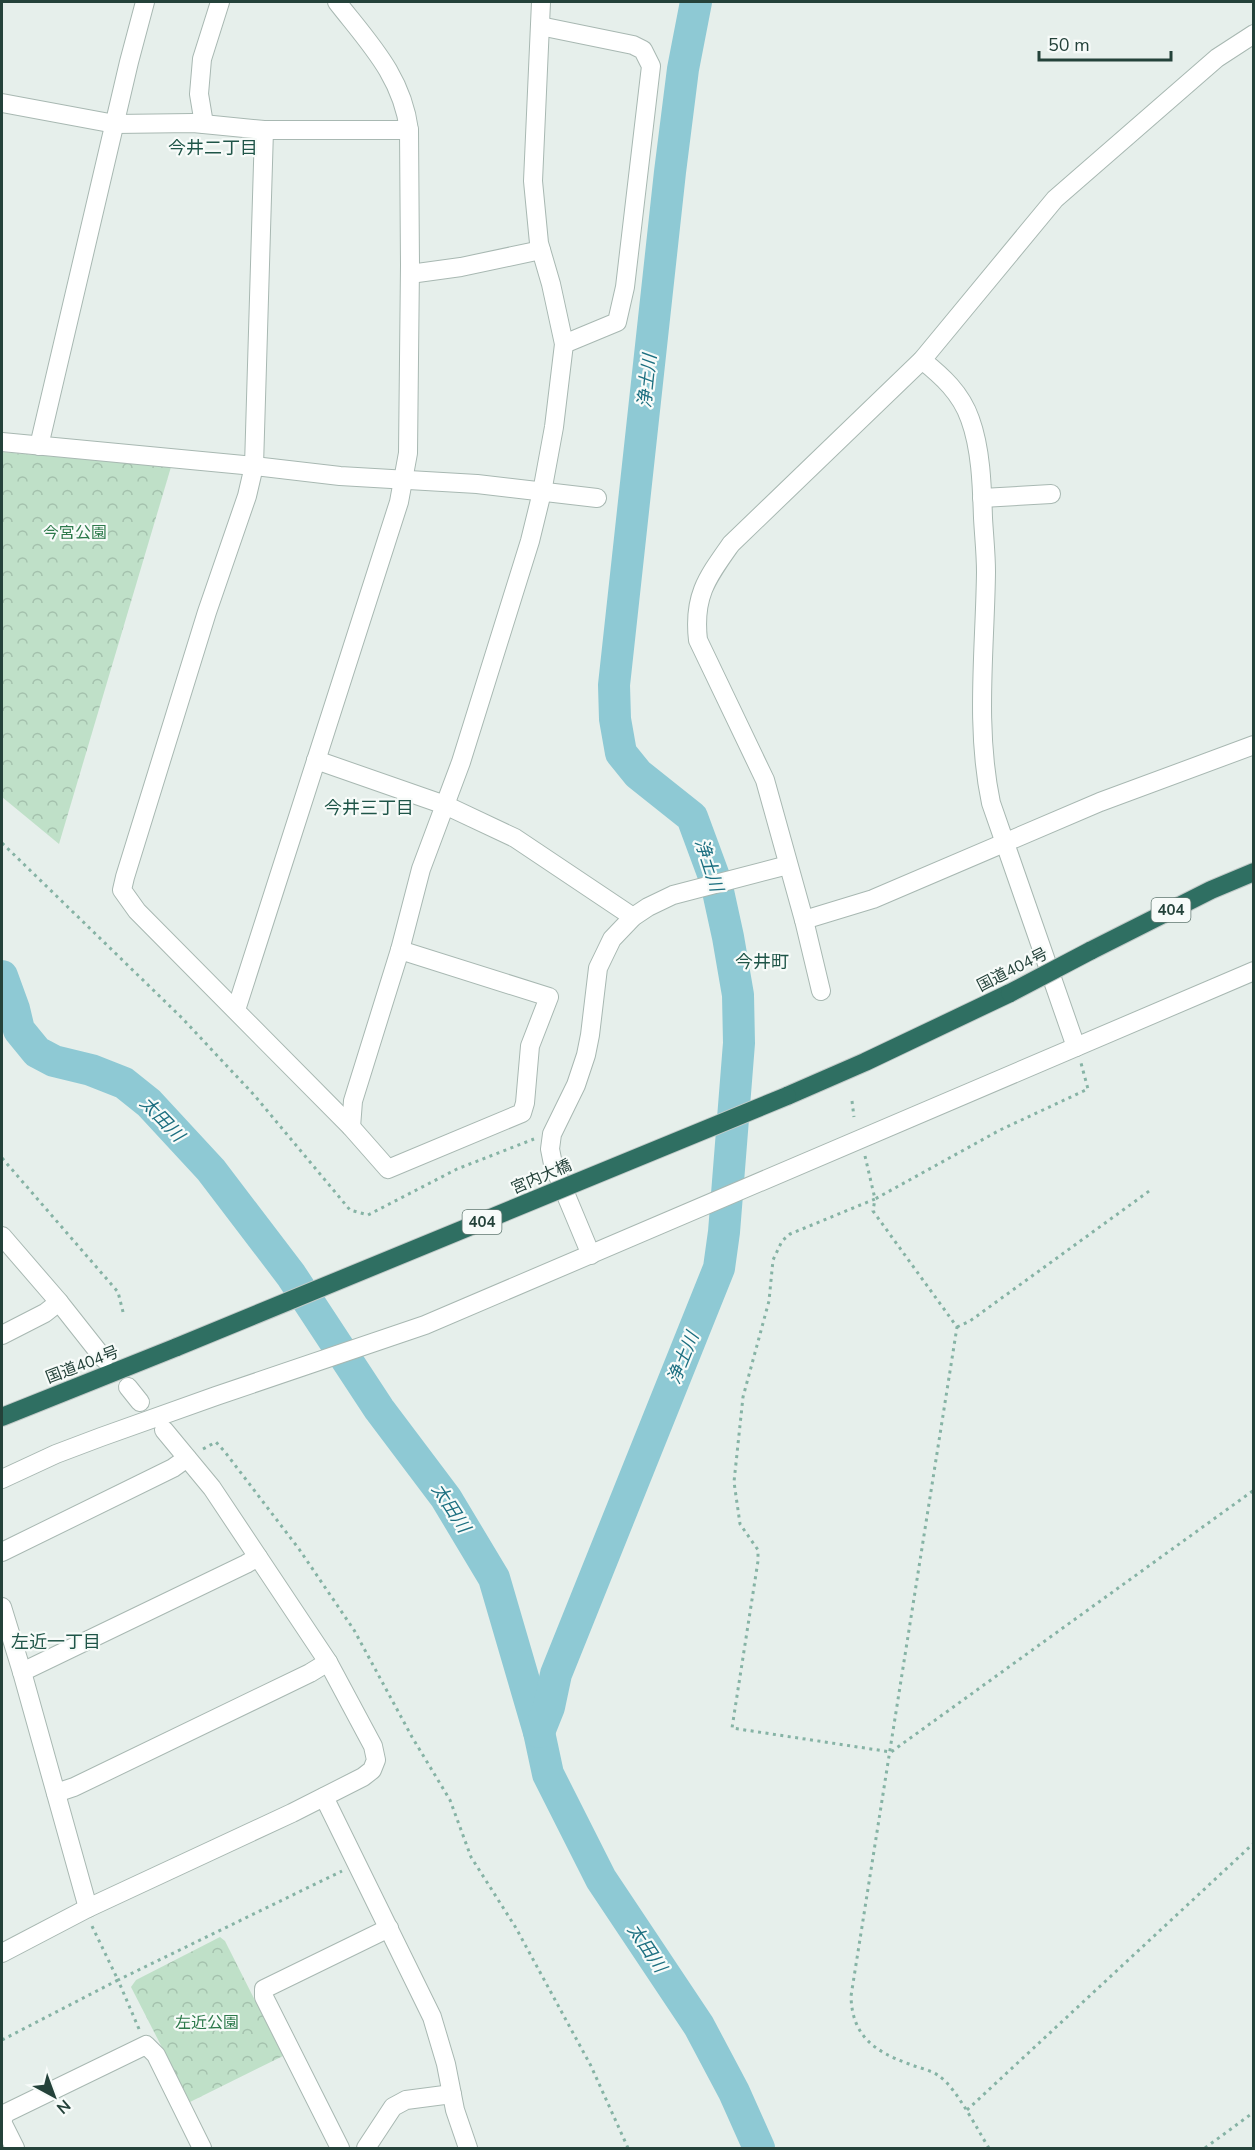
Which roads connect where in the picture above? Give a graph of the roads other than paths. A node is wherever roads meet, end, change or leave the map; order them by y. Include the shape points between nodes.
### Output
1 (146, 2) edge
2 (220, 2) edge
3 (337, 2) edge
4 (541, 2) edge
5 (540, 26) junction
6 (1254, 34) edge
7 (2, 103) edge
8 (115, 124) junction
9 (204, 124) junction
10 (264, 129) junction
11 (409, 130) junction
12 (541, 250) junction
13 (410, 274) junction
14 (564, 344) junction
15 (922, 360) junction
16 (2, 442) edge
17 (39, 446) junction
18 (254, 466) junction
19 (404, 480) junction
20 (542, 492) junction
21 (1051, 494) dead end
22 (597, 498) dead end
23 (982, 498) junction
24 (1254, 745) edge
25 (316, 760) junction
26 (446, 805) junction
27 (1004, 842) junction
28 (788, 865) junction
29 (1254, 872) edge
30 (633, 917) junction
31 (804, 921) junction
32 (400, 950) junction
33 (1254, 971) edge
34 (821, 991) dead end
35 (236, 1010) junction
36 (1076, 1047) junction
37 (787, 1096) joint
38 (351, 1127) junction
39 (2, 1236) edge
40 (591, 1256) junction
41 (59, 1302) junction
42 (2, 1335) edge
43 (177, 1347) joint
44 (104, 1359) dead end
45 (128, 1387) dead end
46 (140, 1402) dead end
47 (2, 1417) edge
48 (164, 1430) dead end
49 (187, 1458) junction
50 (2, 1479) edge
51 (2, 1552) edge
52 (258, 1557) junction
53 (2, 1607) edge
54 (328, 1662) junction
55 (22, 1672) junction
56 (56, 1793) junction
57 (324, 1797) junction
58 (88, 1908) junction
59 (388, 1928) junction
60 (2, 1953) edge
61 (452, 2094) junction
62 (2, 2121) edge
63 (15, 2148) edge
64 (202, 2148) edge
65 (340, 2148) edge
66 (366, 2148) edge
67 (468, 2148) edge

1 - 8 street
2 - 9 street via 202,59 199,94
3 - 11 street via 390,70 406,108
4 - 5 street
5 - 12 street via 533,181
5 - 14 street via 633,45 643,50 651,66 625,287 616,322
6 - 15 street via 1210,63 1055,200
7 - 8 street
8 - 9 street
8 - 17 street
9 - 10 street
10 - 11 street
10 - 18 street
11 - 13 street
12 - 13 street
12 - 14 street
13 - 19 street via 408,453
14 - 20 street
15 - 23 street via 953,388 970,418
15 - 28 street via 731,544 707,578 700,598 696,618 698,640 765,780
16 - 17 street
17 - 18 street
18 - 19 street
18 - 35 street via 122,890 136,911
19 - 20 street
19 - 25 street
20 - 22 street
20 - 26 street
21 - 23 street
23 - 27 street via 986,570 981,728 985,774
24 - 27 street
25 - 26 street
25 - 35 street
26 - 30 street via 515,838
26 - 32 street via 421,869
27 - 31 street via 873,899
27 - 36 street
28 - 30 street via 673,895
28 - 31 street
29 - 37 highway, 国道404号 / 404, bridge via 1010,993
30 - 40 street via 612,939 598,968 585,1055 576,1085 552,1134 550,1149
31 - 34 street
32 - 38 street via 353,1101
32 - 38 street via 549,997 530,1046 525,1103 522,1113 388,1169
33 - 36 street
35 - 38 street
36 - 40 street
37 - 43 highway, 宮内大橋 / 404, bridge
39 - 41 street
40 - 50 street via 425,1325 56,1454
41 - 42 street
41 - 44 street
43 - 47 highway, 国道404号 / 404
45 - 46 street
48 - 49 street
49 - 51 street
49 - 52 street
52 - 54 street
52 - 55 street
53 - 55 street
54 - 56 street
54 - 57 street via 373,1746 376,1760 363,1777
55 - 56 street
56 - 58 street
57 - 58 street
57 - 59 street
58 - 60 street
59 - 61 street via 432,2017
59 - 65 street via 264,1989 264,1997
61 - 66 street via 406,2100 393,2107
61 - 67 street
62 - 63 street
62 - 64 street via 6,2113 146,2045 156,2055

